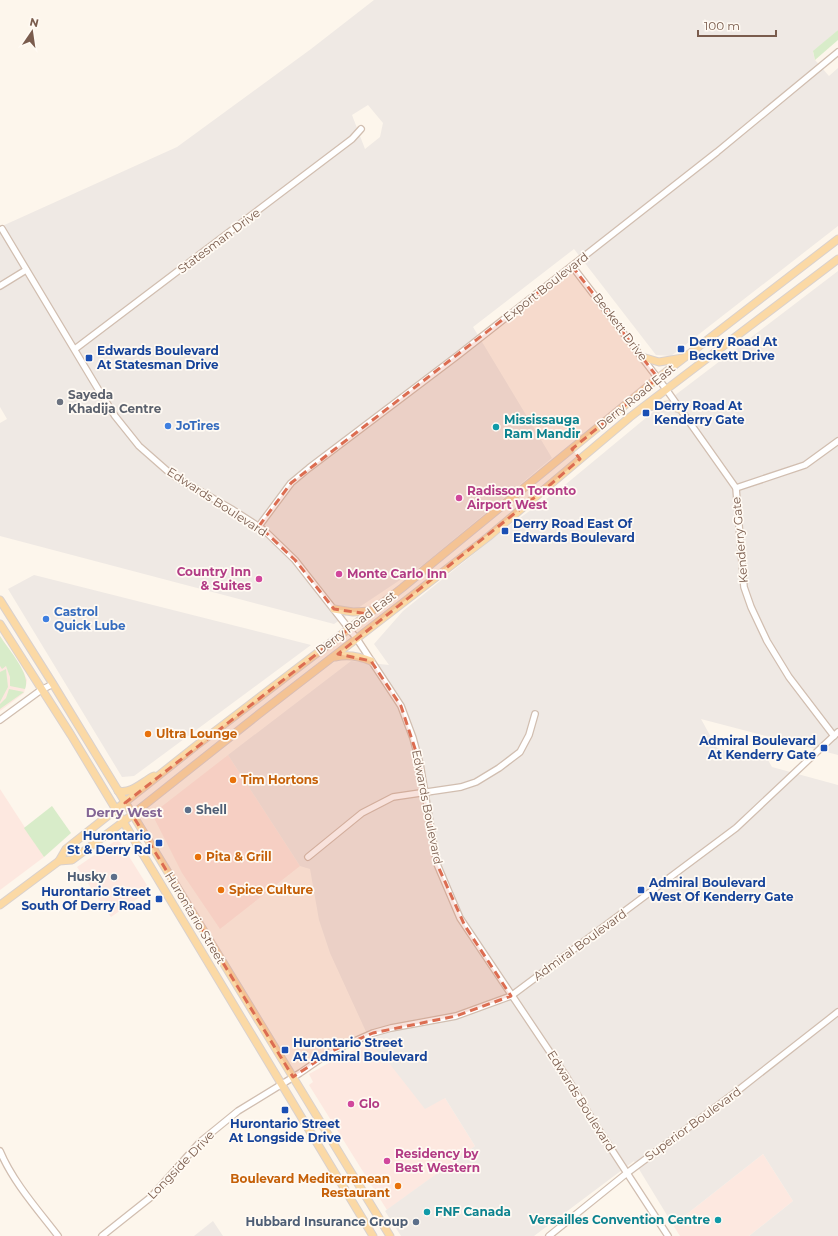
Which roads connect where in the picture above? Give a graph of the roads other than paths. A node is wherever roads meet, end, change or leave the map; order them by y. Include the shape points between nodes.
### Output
1 (838, 52) edge
2 (361, 129) dead end
3 (2, 229) dead end
4 (838, 240) edge
5 (838, 259) edge
6 (572, 266) junction
7 (26, 270) junction
8 (0, 286) edge
9 (75, 349) junction
10 (642, 357) junction
11 (685, 357) junction
12 (658, 378) junction
13 (666, 389) junction
14 (642, 408) junction
15 (682, 410) junction
16 (603, 423) junction
17 (612, 432) junction
18 (838, 440) edge
19 (572, 449) junction
20 (580, 458) junction
21 (736, 488) junction
22 (259, 526) junction
23 (428, 568) junction
24 (434, 578) junction
25 (402, 588) junction
26 (409, 597) junction
27 (0, 600) edge
28 (334, 609) junction
29 (372, 611) junction
30 (0, 624) edge
31 (349, 628) junction
32 (357, 639) junction
33 (331, 659) junction
34 (371, 661) junction
35 (54, 684) junction
36 (41, 690) junction
37 (535, 714) dead end
38 (0, 720) edge
39 (836, 734) edge
40 (163, 772) junction
41 (118, 792) junction
42 (425, 792) junction
43 (125, 803) junction
44 (116, 810) junction
45 (132, 814) junction
46 (123, 822) junction
47 (308, 857) dead end
48 (59, 861) junction
49 (0, 905) edge
50 (511, 996) junction
51 (838, 1012) edge
52 (293, 1077) junction
53 (282, 1084) junction
54 (0, 1151) edge
55 (627, 1173) junction
56 (58, 1236) edge
57 (102, 1236) edge
58 (373, 1236) edge
59 (390, 1236) edge
60 (548, 1236) edge
61 (668, 1236) edge

1 - 6 street, Export Boulevard via 717,152
2 - 9 street, Statesman Drive via 352,139
3 - 7 street, Edwards Boulevard
4 - 11 main road, Derry Road East
5 - 13 main road, Derry Road East
6 - 10 street, Beckett Drive
6 - 22 street, Export Boulevard via 309,468 291,483
7 - 8 street
7 - 9 street, Edwards Boulevard
9 - 22 street, Edwards Boulevard via 116,416 146,453 183,482
10 - 11 main road via 659,362
10 - 12 street, Beckett Drive
11 - 12 main road, Derry Road East
12 - 13 street, Beckett Drive
12 - 16 main road, Derry Road East
13 - 14 main road, Derry Road East
13 - 15 street, Kenderry Gate
14 - 15 main road via 668,405
14 - 17 main road, Derry Road East
15 - 21 street, Kenderry Gate
16 - 17 main road
16 - 19 main road, Derry Road East
17 - 20 main road, Derry Road East
18 - 21 street via 805,465
19 - 20 main road
19 - 23 main road, Derry Road East
20 - 24 main road, Derry Road East via 488,537
21 - 39 street, Kenderry Gate via 744,587 751,607 767,641 789,677
22 - 28 street, Edwards Boulevard via 295,560
23 - 24 main road
23 - 25 main road, Derry Road East
24 - 26 main road, Derry Road East
25 - 26 main road
25 - 29 main road, Derry Road East
26 - 32 main road, Derry Road East
27 - 35 main road, Hurontario Street
28 - 29 main road
28 - 31 street, Edwards Boulevard
29 - 31 main road, Derry Road East
30 - 36 main road, Hurontario Street
31 - 32 street, Edwards Boulevard
31 - 40 main road, Derry Road East
32 - 33 main road, Derry Road East
32 - 34 street, Edwards Boulevard
33 - 34 main road via 348,655
33 - 45 main road, Derry Road East
34 - 42 street, Edwards Boulevard via 401,706 413,738
35 - 36 street
35 - 41 main road, Hurontario Street
36 - 38 street
36 - 44 main road, Hurontario Street
37 - 42 street via 529,735 520,752 499,768 471,784
39 - 50 street, Admiral Boulevard via 736,828
40 - 41 main road via 144,780 131,791
40 - 43 main road, Derry Road East
41 - 43 main road, Hurontario Street
42 - 47 street via 393,796 368,810
42 - 50 street, Edwards Boulevard via 433,846 440,871 465,926
43 - 44 main road, Derry Road East
43 - 45 main road, Hurontario Street
44 - 46 main road, Hurontario Street
44 - 48 main road, Derry Road East via 66,849
45 - 46 main road, Derry Road East
45 - 52 main road, Hurontario Street
46 - 48 main road, Derry Road East via 72,860
46 - 53 main road, Hurontario Street
48 - 49 main road
50 - 52 street, Admiral Boulevard via 456,1016 373,1033 332,1051
50 - 55 street, Edwards Boulevard via 566,1076
51 - 55 street, Superior Boulevard
52 - 53 street, Admiral Boulevard
52 - 59 main road, Hurontario Street
53 - 57 street, Longside Drive via 238,1111 206,1137 151,1197
53 - 58 main road, Hurontario Street
54 - 56 street via 8,1167
55 - 60 street, Superior Boulevard
55 - 61 street, Edwards Boulevard

